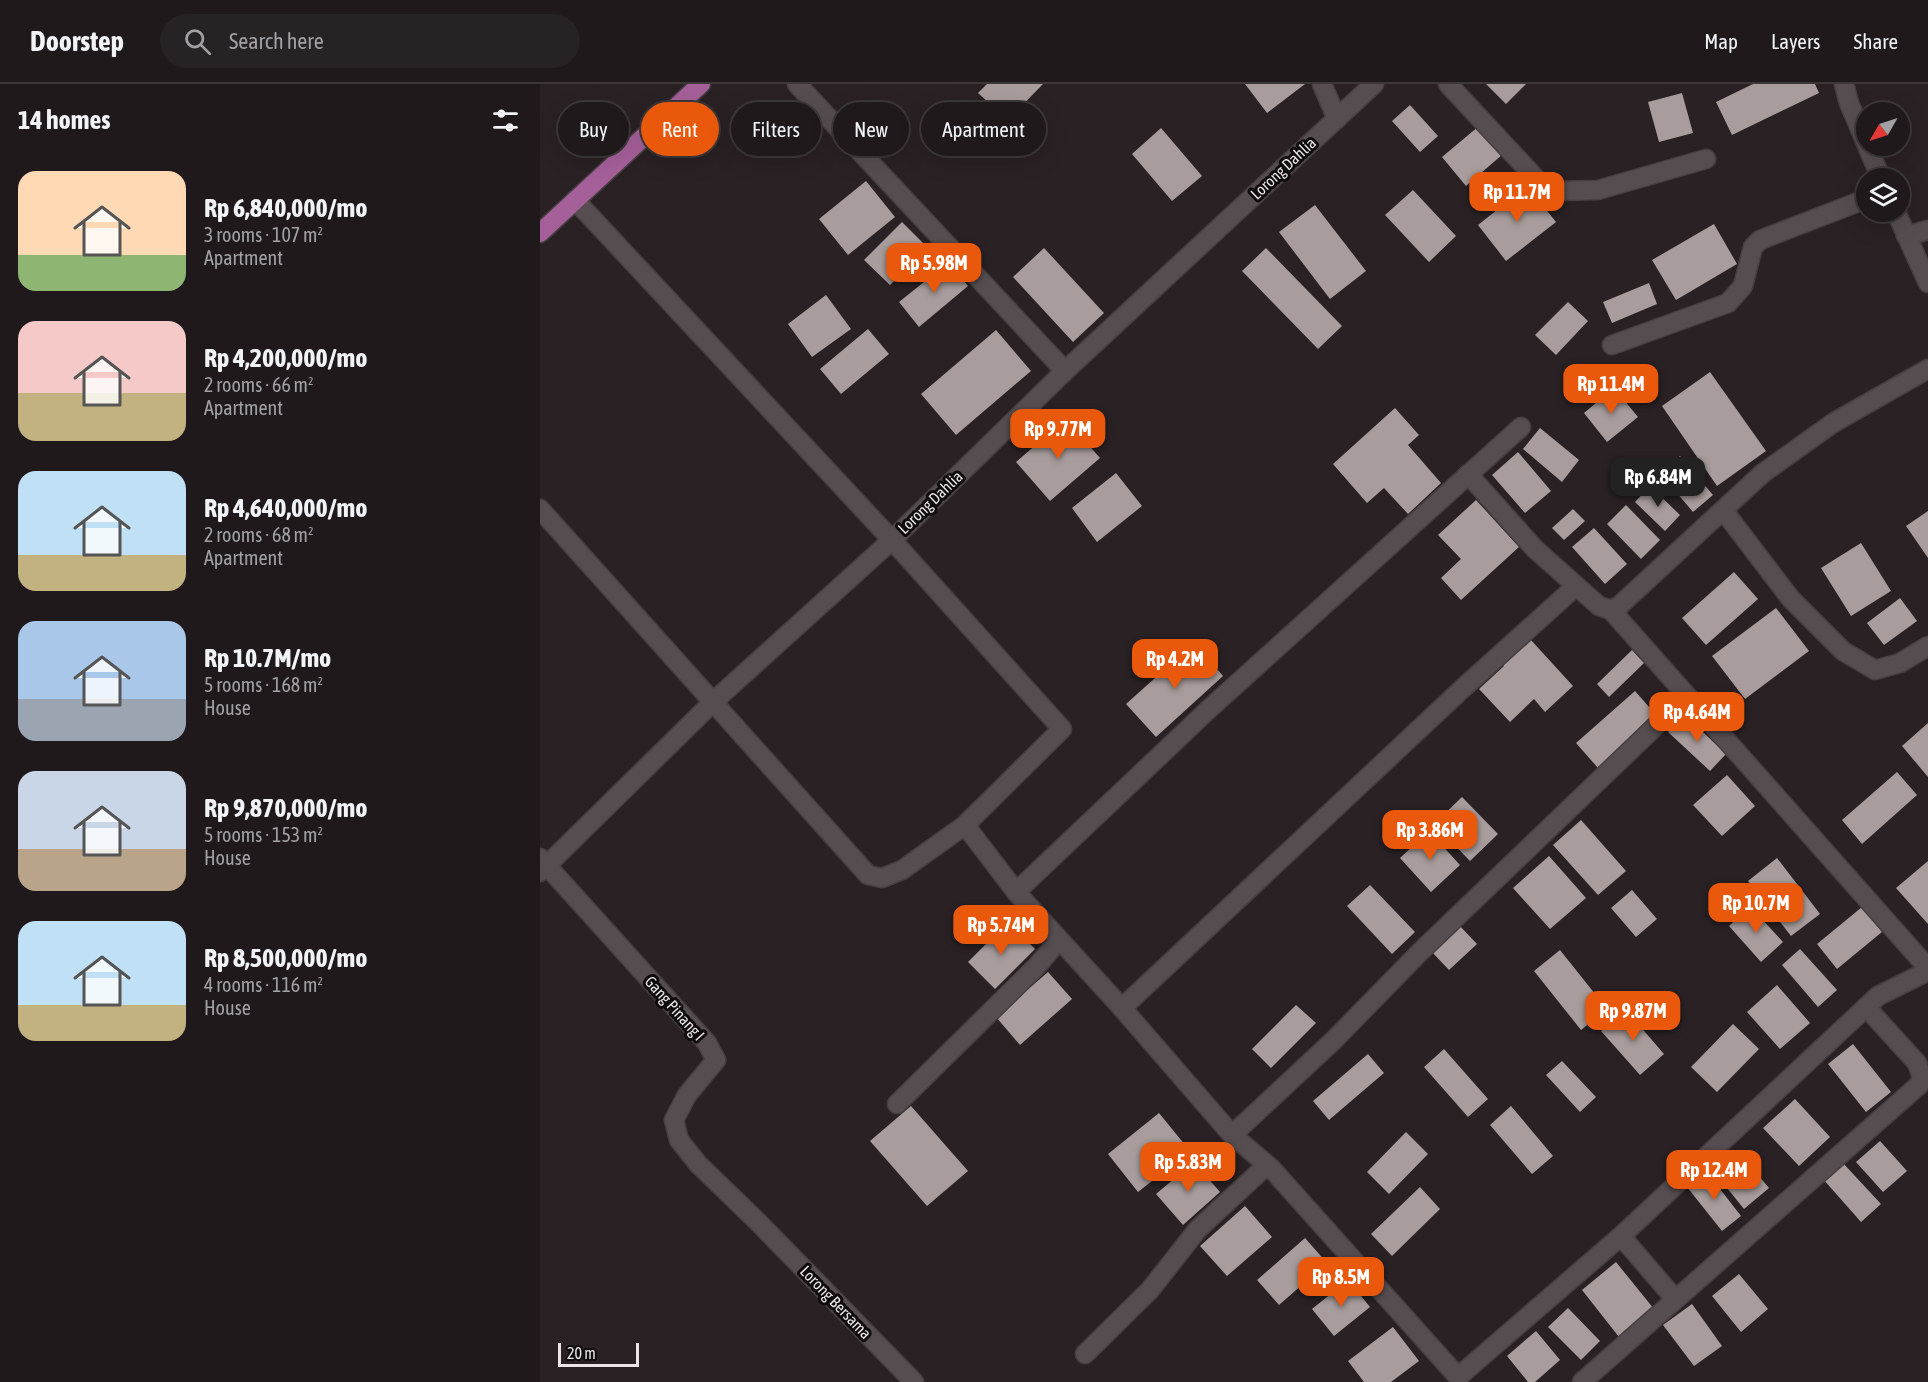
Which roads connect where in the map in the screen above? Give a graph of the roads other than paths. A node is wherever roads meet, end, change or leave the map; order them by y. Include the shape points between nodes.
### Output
1 (701, 84) edge
2 (797, 84) edge
3 (1322, 84) edge
4 (1374, 84) edge
5 (1448, 84) edge
6 (1844, 84) edge
7 (1337, 119) junction
8 (1856, 119) edge
9 (1706, 159) dead end
10 (575, 200) junction
11 (1856, 203) edge
12 (1900, 222) edge
13 (1928, 230) edge
14 (540, 233) edge
15 (1906, 236) junction
16 (1928, 283) edge
17 (1612, 345) dead end
18 (1928, 369) edge
19 (1065, 371) junction
20 (1521, 427) dead end
21 (1468, 474) junction
22 (540, 509) edge
23 (1723, 510) junction
24 (892, 540) junction
25 (1575, 587) junction
26 (1611, 609) junction
27 (1928, 645) edge
28 (1687, 696) junction
29 (714, 701) junction
30 (965, 825) junction
31 (542, 865) edge
32 (1016, 892) junction
33 (1059, 940) junction
34 (1928, 969) edge
35 (1866, 1007) junction
36 (1122, 1008) junction
37 (897, 1104) dead end
38 (1232, 1135) junction
39 (1267, 1165) junction
40 (758, 1222) joint
41 (1621, 1236) junction
42 (1676, 1299) junction
43 (1085, 1354) dead end
44 (1461, 1379) edge
45 (914, 1382) edge
46 (1582, 1382) edge

1 - 10 main road
2 - 19 street
3 - 7 street
4 - 7 street, Lorong Dahlia
5 - 9 street via 1542,185 1557,192 1598,189
6 - 8 street
7 - 19 street, Lorong Dahlia
10 - 14 main road
10 - 24 street
11 - 17 street via 1761,240 1753,247 1743,286 1728,303
12 - 15 street
13 - 15 street
15 - 16 street
18 - 23 street via 1833,423 1763,473
19 - 24 street, Lorong Dahlia
20 - 21 street
21 - 25 street
21 - 32 street via 1209,709
22 - 29 street
23 - 26 street via 1619,606
23 - 27 street via 1791,599 1843,651 1875,670 1900,663
24 - 29 street, Lorong Dahlia
24 - 30 street via 1062,729
25 - 26 street via 1599,606
25 - 36 street
26 - 28 street
28 - 34 street
28 - 38 street
29 - 30 street via 868,875 882,878 902,870
29 - 31 street, Lorong Dahlia
30 - 32 street
31 - 40 street, Gang Pinang I via 707,1043 716,1060 687,1095 674,1120 679,1140
32 - 33 street
33 - 36 street
33 - 37 street
34 - 35 street via 1878,996
35 - 41 street
35 - 42 street via 1917,1063 1922,1077 1919,1085
36 - 38 street
38 - 39 street
39 - 43 street via 1198,1229 1150,1290
39 - 44 street
40 - 45 street, Lorong Bersama
41 - 42 street
41 - 44 street
42 - 46 street

